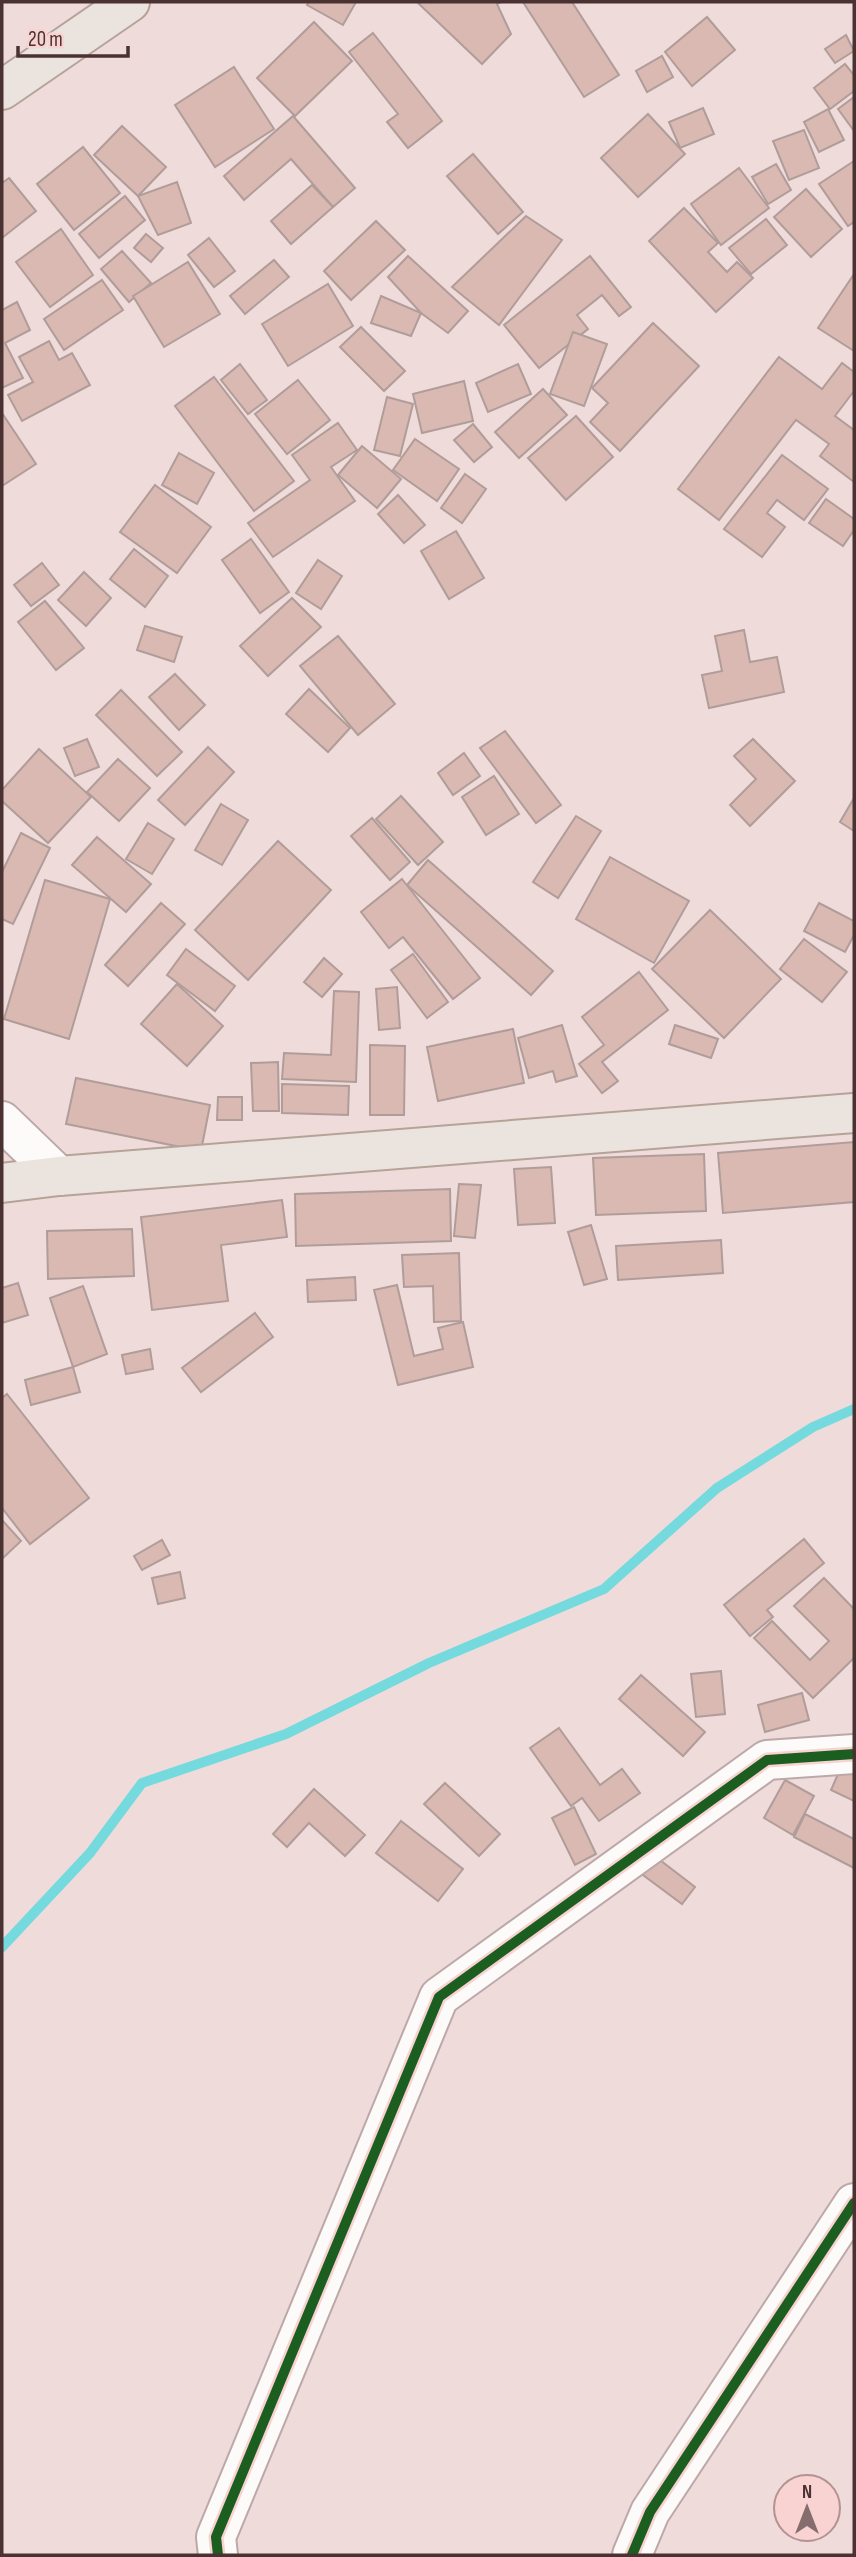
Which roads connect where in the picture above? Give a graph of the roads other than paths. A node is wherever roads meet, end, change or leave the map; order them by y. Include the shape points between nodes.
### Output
1 (130, 2) edge
2 (2, 90) edge
3 (854, 1113) edge
4 (2, 1121) edge
5 (59, 1176) junction
6 (2, 1183) edge
7 (854, 1754) edge
8 (854, 2203) edge
9 (218, 2555) edge
10 (632, 2555) edge

1 - 2 main road
3 - 5 main road
4 - 5 street
5 - 6 main road
7 - 9 street via 767,1760 439,1997 216,2537
8 - 10 street via 650,2512

